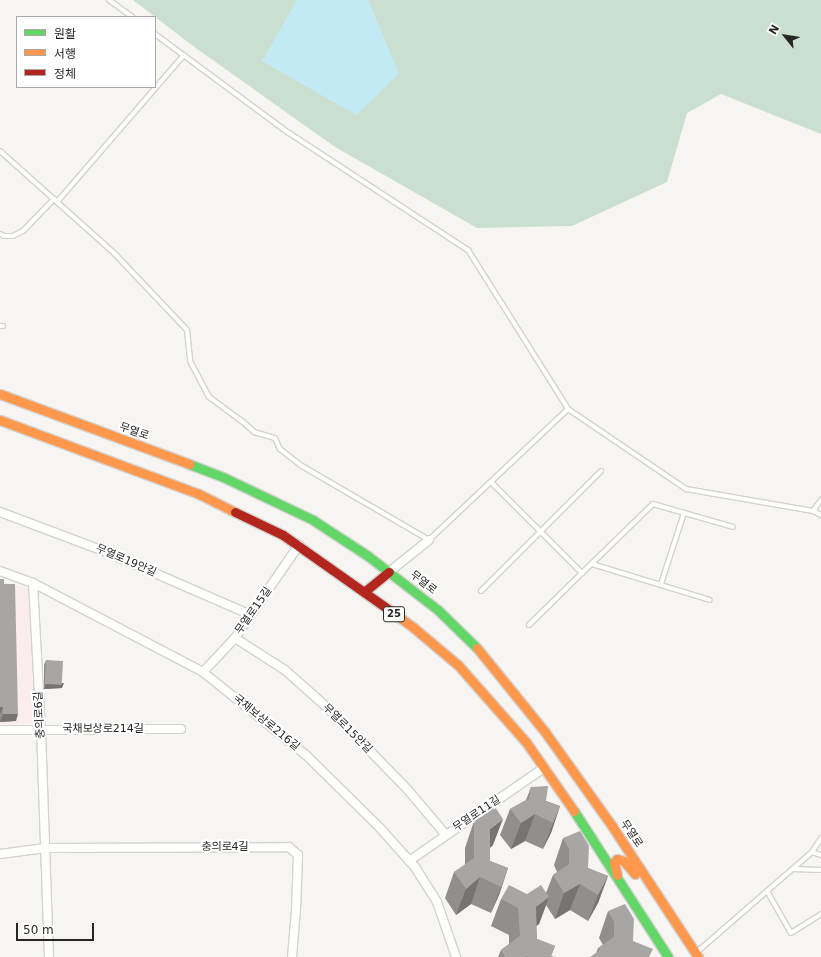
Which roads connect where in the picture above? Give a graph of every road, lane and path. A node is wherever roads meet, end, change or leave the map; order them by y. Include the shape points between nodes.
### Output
1 (109, 0) edge
2 (131, 16) edge
3 (156, 35) edge
4 (184, 55) junction
5 (156, 87) edge
6 (155, 88) edge
7 (0, 151) edge
8 (55, 201) junction
9 (0, 234) edge
10 (0, 394) edge
11 (568, 409) junction
12 (2, 420) edge
13 (0, 430) edge
14 (601, 472) dead end
15 (491, 482) junction
16 (821, 500) edge
17 (814, 511) junction
18 (0, 512) edge
19 (684, 513) junction
20 (821, 515) edge
21 (733, 527) dead end
22 (541, 531) junction
23 (429, 540) junction
24 (299, 545) junction
25 (592, 564) junction
26 (0, 572) edge
27 (389, 572) junction
28 (582, 573) junction
29 (33, 583) junction
30 (661, 584) junction
31 (481, 591) dead end
32 (364, 592) junction
33 (710, 600) dead end
34 (251, 614) junction
35 (529, 625) dead end
36 (235, 638) junction
37 (203, 672) junction
38 (41, 729) junction
39 (181, 729) dead end
40 (0, 730) edge
41 (544, 768) junction
42 (446, 835) junction
43 (821, 838) edge
44 (46, 848) junction
45 (812, 852) junction
46 (0, 854) edge
47 (821, 855) edge
48 (409, 861) junction
49 (793, 868) junction
50 (821, 870) edge
51 (617, 877) junction
52 (653, 889) junction
53 (767, 891) junction
54 (821, 914) edge
55 (697, 955) edge
56 (49, 957) edge
57 (292, 957) edge
58 (456, 957) edge
59 (668, 957) edge

1 - 2 lane
3 - 4 lane
4 - 5 lane
4 - 11 lane via 289,134 468,250
6 - 8 lane
7 - 8 lane
8 - 9 lane via 24,231 13,236
8 - 23 lane via 114,253 187,330 190,361 209,397 254,432 275,438 280,449 302,466
10 - 27 main road, 무열로 via 223,477 314,520
11 - 15 lane
11 - 17 lane via 686,489
12 - 13 street
12 - 24 main road, 25 via 199,494
14 - 22 lane
15 - 22 lane
15 - 23 lane
16 - 17 lane
17 - 20 lane
18 - 34 street, 무열로19안길 via 104,551
19 - 21 lane
19 - 25 lane via 653,504
19 - 30 lane
22 - 28 lane
22 - 31 lane
23 - 27 street
24 - 32 main road, 25
24 - 34 street, 무열로15길
25 - 28 lane
25 - 30 lane
26 - 29 street, 국채보상로216길
27 - 32 main road
27 - 52 main road, 무열로 via 438,610 478,648 546,732
28 - 35 lane
29 - 37 street, 국채보상로216길
29 - 38 street, 충의로6길
30 - 33 lane
32 - 41 main road, 25 via 414,628 458,665 526,742
34 - 36 street, 무열로15길
36 - 37 street, 무열로15길
36 - 42 street, 무열로15안길 via 285,670 331,712 408,790
37 - 48 street, 국채보상로216길 via 306,755 380,828
38 - 39 street, 국채보상로214길
38 - 40 street, 국채보상로214길
38 - 44 street, 충의로6길
41 - 42 street, 무열로11길
41 - 51 main road, 25
42 - 48 street, 무열로11길
43 - 45 lane
44 - 46 street
44 - 56 street, 충의로6길
44 - 57 street, 충의로4길 via 289,847 298,855
45 - 47 lane
45 - 49 lane
48 - 58 street, 국채보상로216길 via 437,902
49 - 50 lane
49 - 53 lane
51 - 52 main road via 614,862 617,859 624,862
51 - 59 main road, 25
52 - 55 main road, 무열로
53 - 54 lane via 791,933
53 - 55 lane

